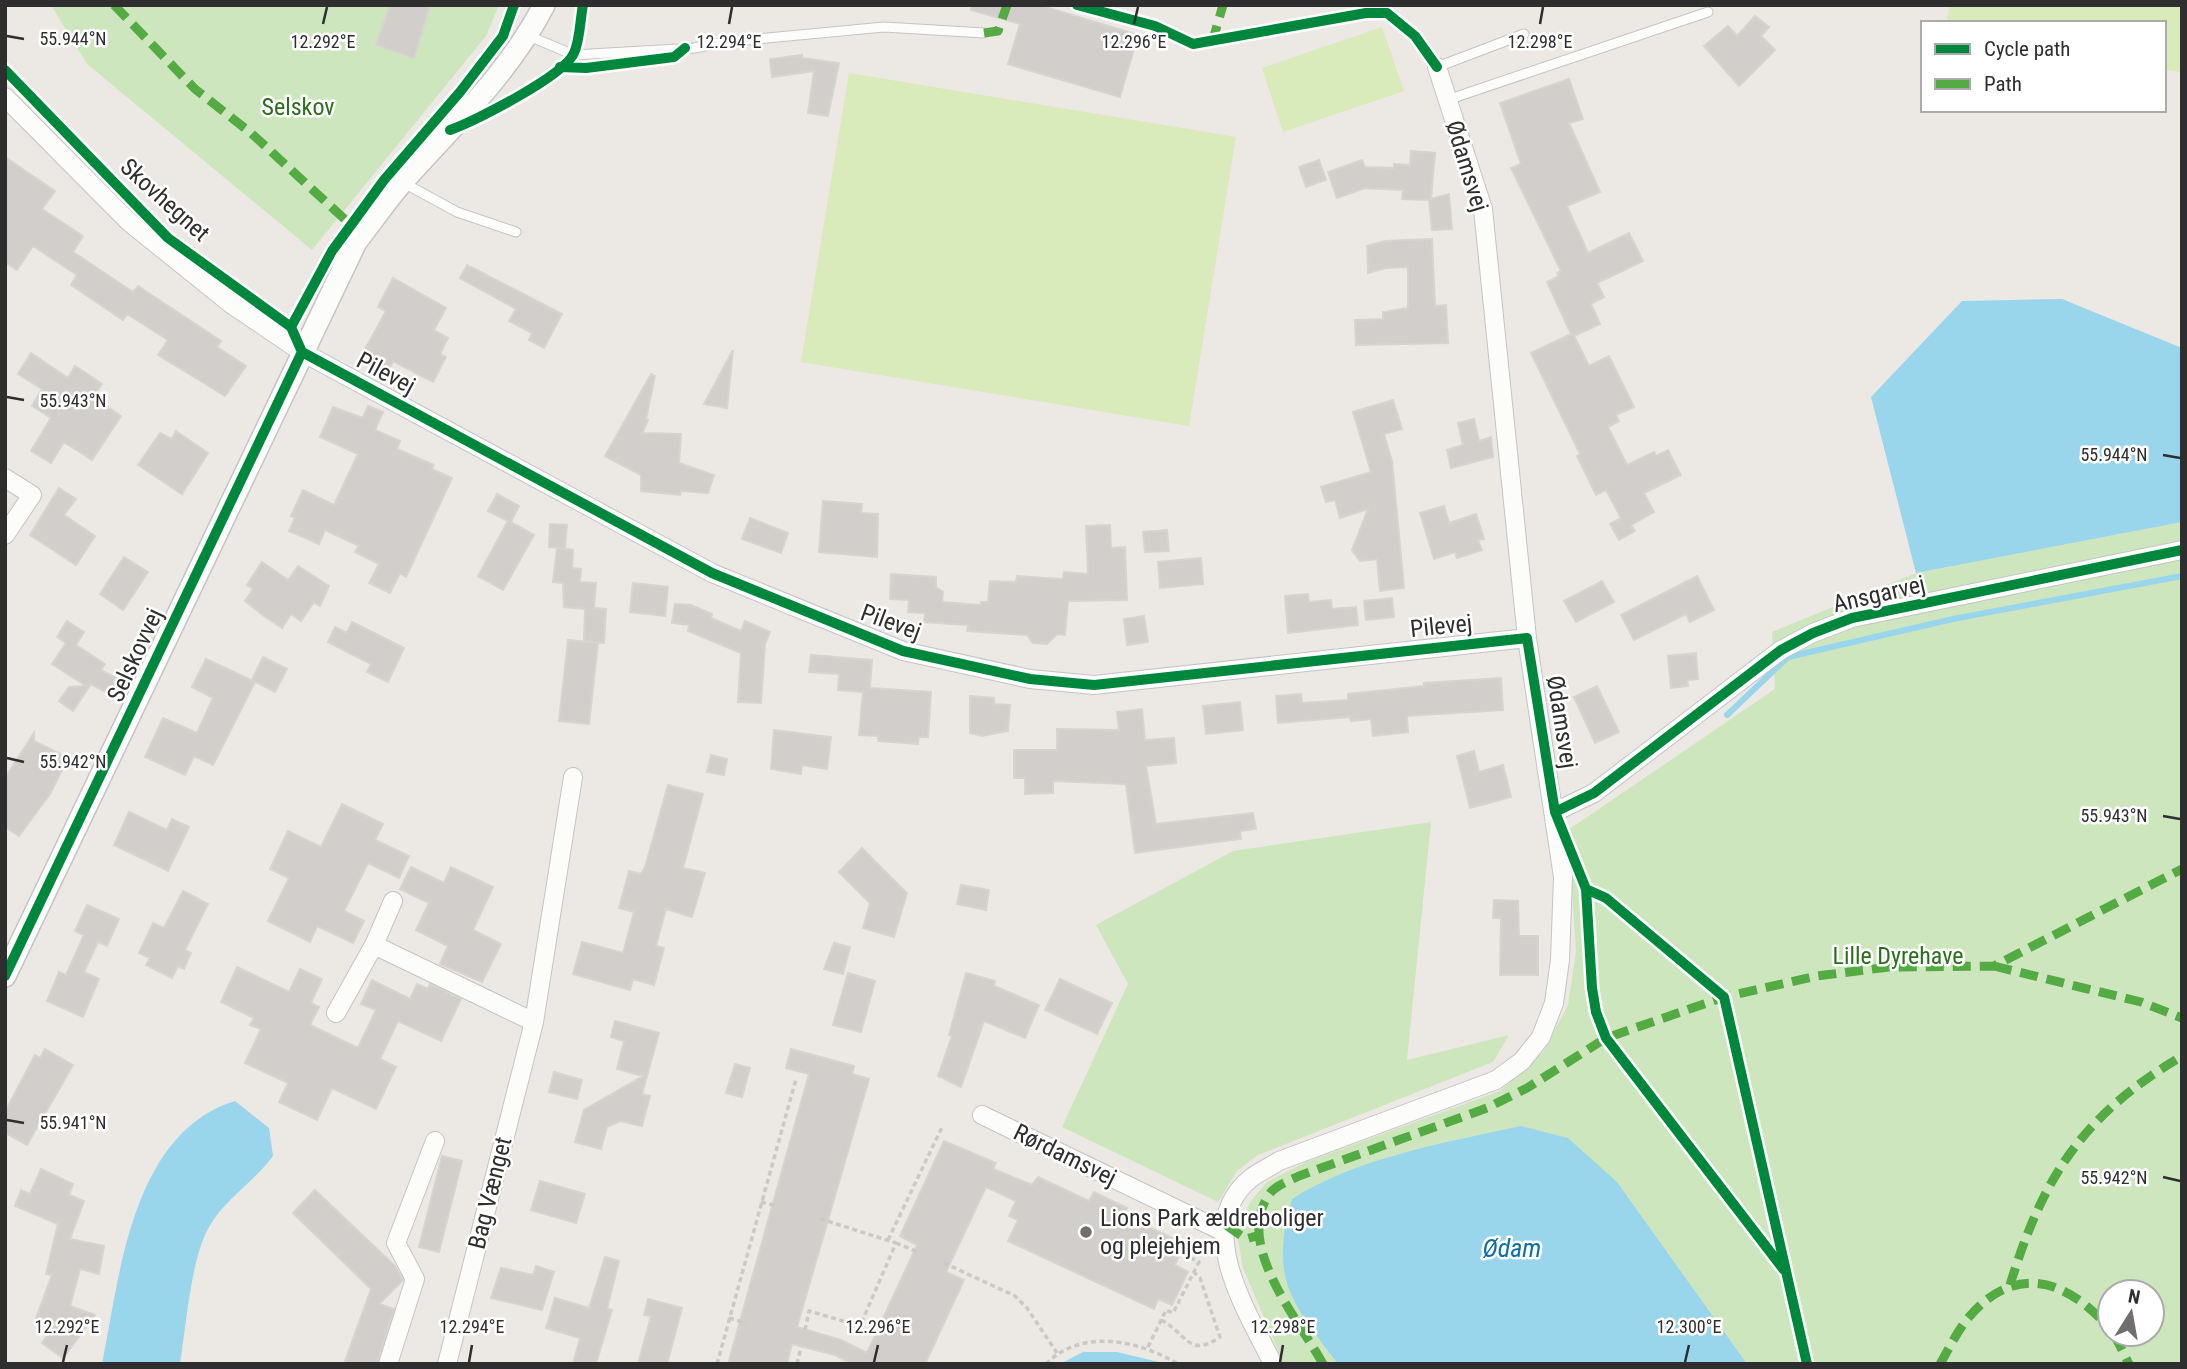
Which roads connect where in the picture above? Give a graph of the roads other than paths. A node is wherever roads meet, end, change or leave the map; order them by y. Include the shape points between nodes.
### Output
1 (544, 5) edge
2 (1708, 12) dead end
3 (984, 33) dead end
4 (1524, 34) dead end
5 (529, 36) junction
6 (1437, 67) joint
7 (1447, 100) junction
8 (7, 104) edge
9 (403, 182) junction
10 (516, 232) dead end
11 (302, 352) junction
12 (5, 478) edge
13 (5, 536) edge
14 (2182, 550) edge
15 (1527, 638) junction
16 (573, 777) dead end
17 (1555, 812) junction
18 (393, 901) dead end
19 (374, 945) junction
20 (5, 976) edge
21 (336, 1013) dead end
22 (534, 1022) junction
23 (982, 1115) dead end
24 (435, 1141) dead end
25 (1224, 1231) junction
26 (388, 1364) edge
27 (447, 1364) edge
28 (1273, 1364) edge

1 - 5 street, Selskovvej
2 - 7 lane, Ødamsvej
3 - 5 lane via 884,27 694,48 574,55
4 - 6 lane
5 - 9 street, Selskovvej
6 - 7 street, Ødamsvej
7 - 15 street, Ødamsvej via 1483,209
8 - 11 street, Skovhegnet via 129,222 230,304
9 - 10 lane via 457,212
9 - 11 street, Selskovvej via 356,243
11 - 15 street, Pilevej via 712,573 903,651 1030,679 1094,685
11 - 20 street, Selskovvej
12 - 13 street via 32,495
14 - 17 street, Ansgarvej via 1852,618 1813,633 1782,650 1594,793
15 - 17 street, Ødamsvej
16 - 22 street, Bag Vænget
17 - 25 street, Ødamsvej via 1563,877 1560,960 1554,1003 1541,1037 1521,1061 1496,1080 1279,1161 1250,1179 1233,1200
18 - 19 street
19 - 21 street
19 - 22 street
22 - 27 street, Bag Vænget
23 - 25 street, Rørdamsvej
24 - 26 street via 396,1242 415,1279
25 - 28 street, Ødamsvej via 1231,1278

